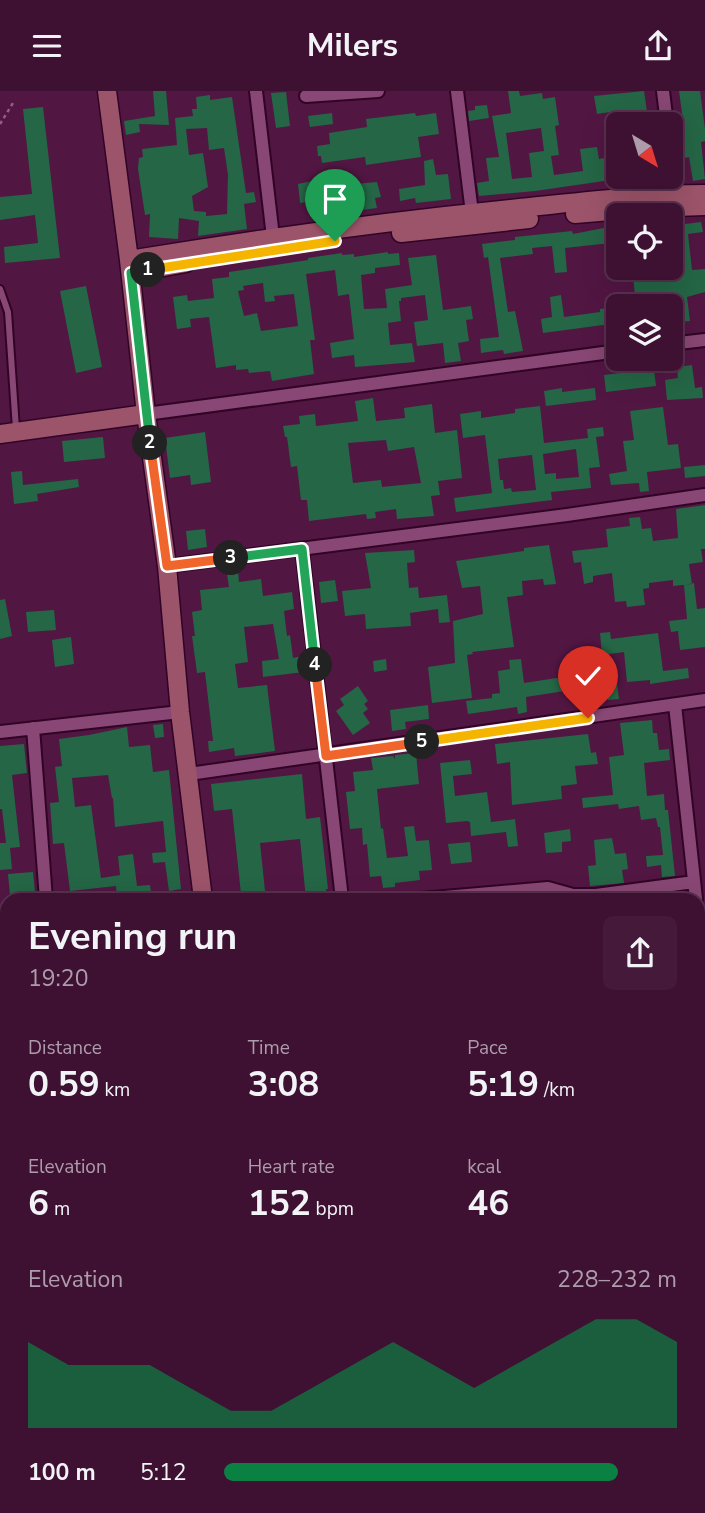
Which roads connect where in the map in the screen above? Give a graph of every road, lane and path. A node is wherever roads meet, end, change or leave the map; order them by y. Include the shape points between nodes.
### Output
1 (107, 91) edge
2 (256, 91) edge
3 (378, 91) edge
4 (457, 91) edge
5 (663, 91) edge
6 (306, 96) dead end
7 (13, 103) dead end
8 (666, 112) edge
9 (0, 124) edge
10 (672, 189) edge
11 (705, 194) edge
12 (673, 201) junction
13 (705, 207) edge
14 (472, 212) junction
15 (273, 237) junction
16 (130, 267) junction
17 (0, 289) edge
18 (705, 340) edge
19 (683, 343) edge
20 (606, 353) edge
21 (146, 414) junction
22 (8, 432) edge
23 (705, 495) edge
24 (302, 549) junction
25 (167, 566) junction
26 (705, 700) edge
27 (675, 705) junction
28 (180, 712) junction
29 (33, 728) junction
30 (0, 732) edge
31 (326, 756) junction
32 (189, 774) junction
33 (694, 882) junction
34 (46, 893) edge
35 (202, 893) edge
36 (341, 893) edge
37 (490, 893) edge
38 (566, 893) edge
39 (611, 893) edge
40 (695, 893) edge

1 - 16 street
2 - 15 street
3 - 6 street
4 - 14 street
5 - 8 street
7 - 9 path
10 - 12 street
11 - 12 street
12 - 13 street
12 - 14 street
12 - 16 street
14 - 15 street
15 - 16 street
16 - 21 street
17 - 22 lane via 8,312
18 - 19 street
20 - 21 street
21 - 22 street
21 - 25 street
23 - 24 street
24 - 25 street
24 - 31 street
25 - 28 street
26 - 27 street
27 - 31 street
27 - 33 street
28 - 29 street
28 - 32 street
29 - 30 street
29 - 34 street
31 - 32 street
31 - 36 street
32 - 35 street
33 - 39 street
33 - 40 street
37 - 38 street via 548,888

